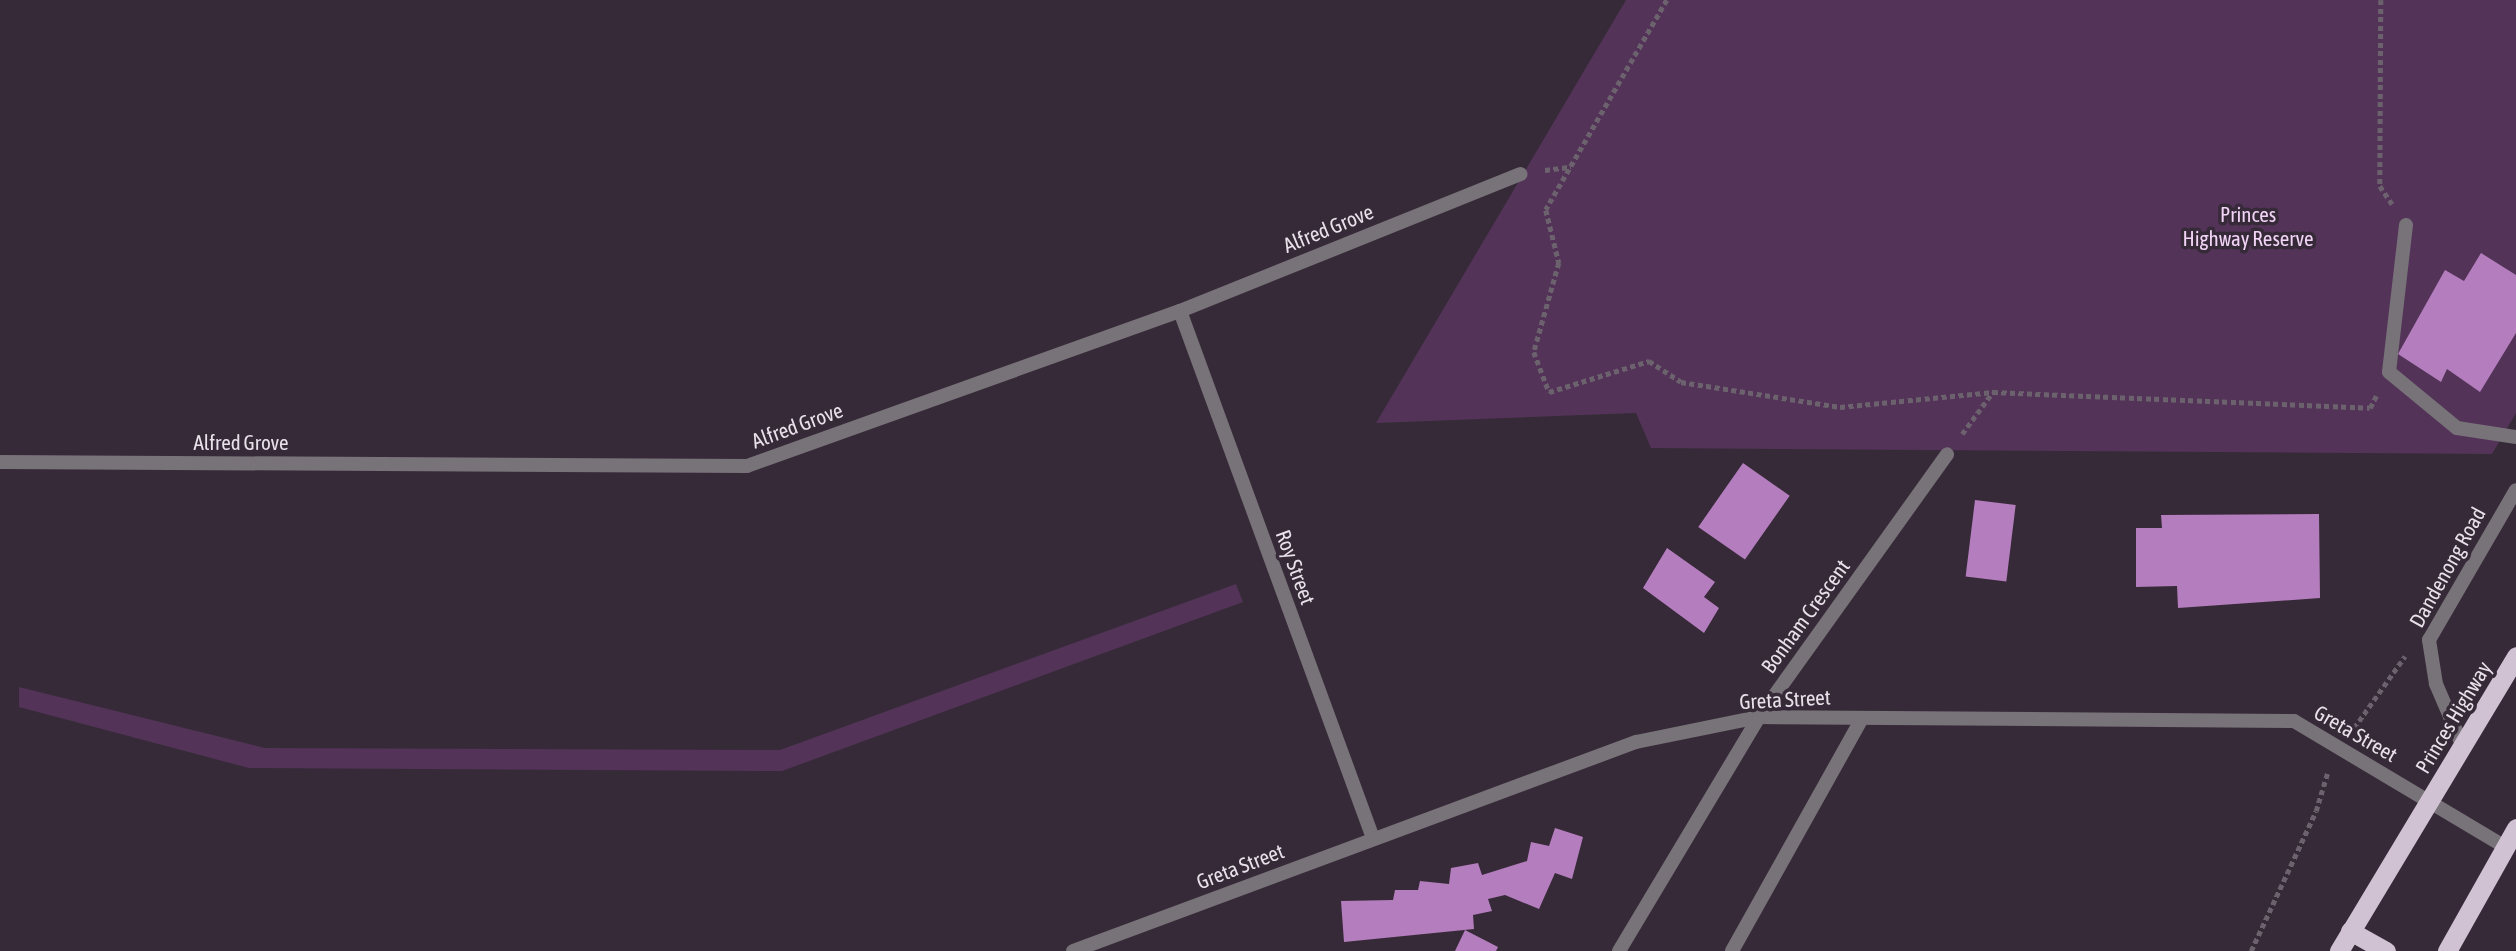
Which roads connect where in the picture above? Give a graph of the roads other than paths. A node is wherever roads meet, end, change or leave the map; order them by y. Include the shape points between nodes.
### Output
1 (1520, 174) dead end
2 (2406, 225) road end
3 (1180, 311) junction
4 (2516, 437) edge
5 (1947, 454) road end
6 (0, 462) edge
7 (2516, 490) edge
8 (2516, 656) edge
9 (1759, 717) junction
10 (1862, 718) junction
11 (2463, 747) junction
12 (2428, 801) junction
13 (2516, 828) edge
14 (1373, 838) junction
15 (2505, 847) junction
16 (2350, 932) junction
17 (1073, 951) edge
18 (1619, 951) edge
19 (1732, 951) edge
20 (2339, 951) edge
21 (2386, 951) edge
22 (2447, 951) edge

1 - 3 street, Alfred Grove
2 - 4 street via 2389,372 2457,428
3 - 6 street, Alfred Grove via 747,466
3 - 14 street, Roy Street
5 - 9 street, Bonham Crescent
7 - 11 street, Dandenong Road via 2429,640 2436,684
8 - 11 highway, Princes Highway
9 - 10 street, Greta Street
9 - 14 street, Greta Street via 1636,742
9 - 18 street, Bonham Crescent
10 - 12 street, Greta Street via 2294,722 2340,744
10 - 19 street
11 - 12 highway, Princes Highway
12 - 15 street, Greta Street
12 - 16 highway
13 - 15 highway
14 - 17 street, Greta Street
15 - 22 highway
16 - 20 highway
16 - 21 highway

